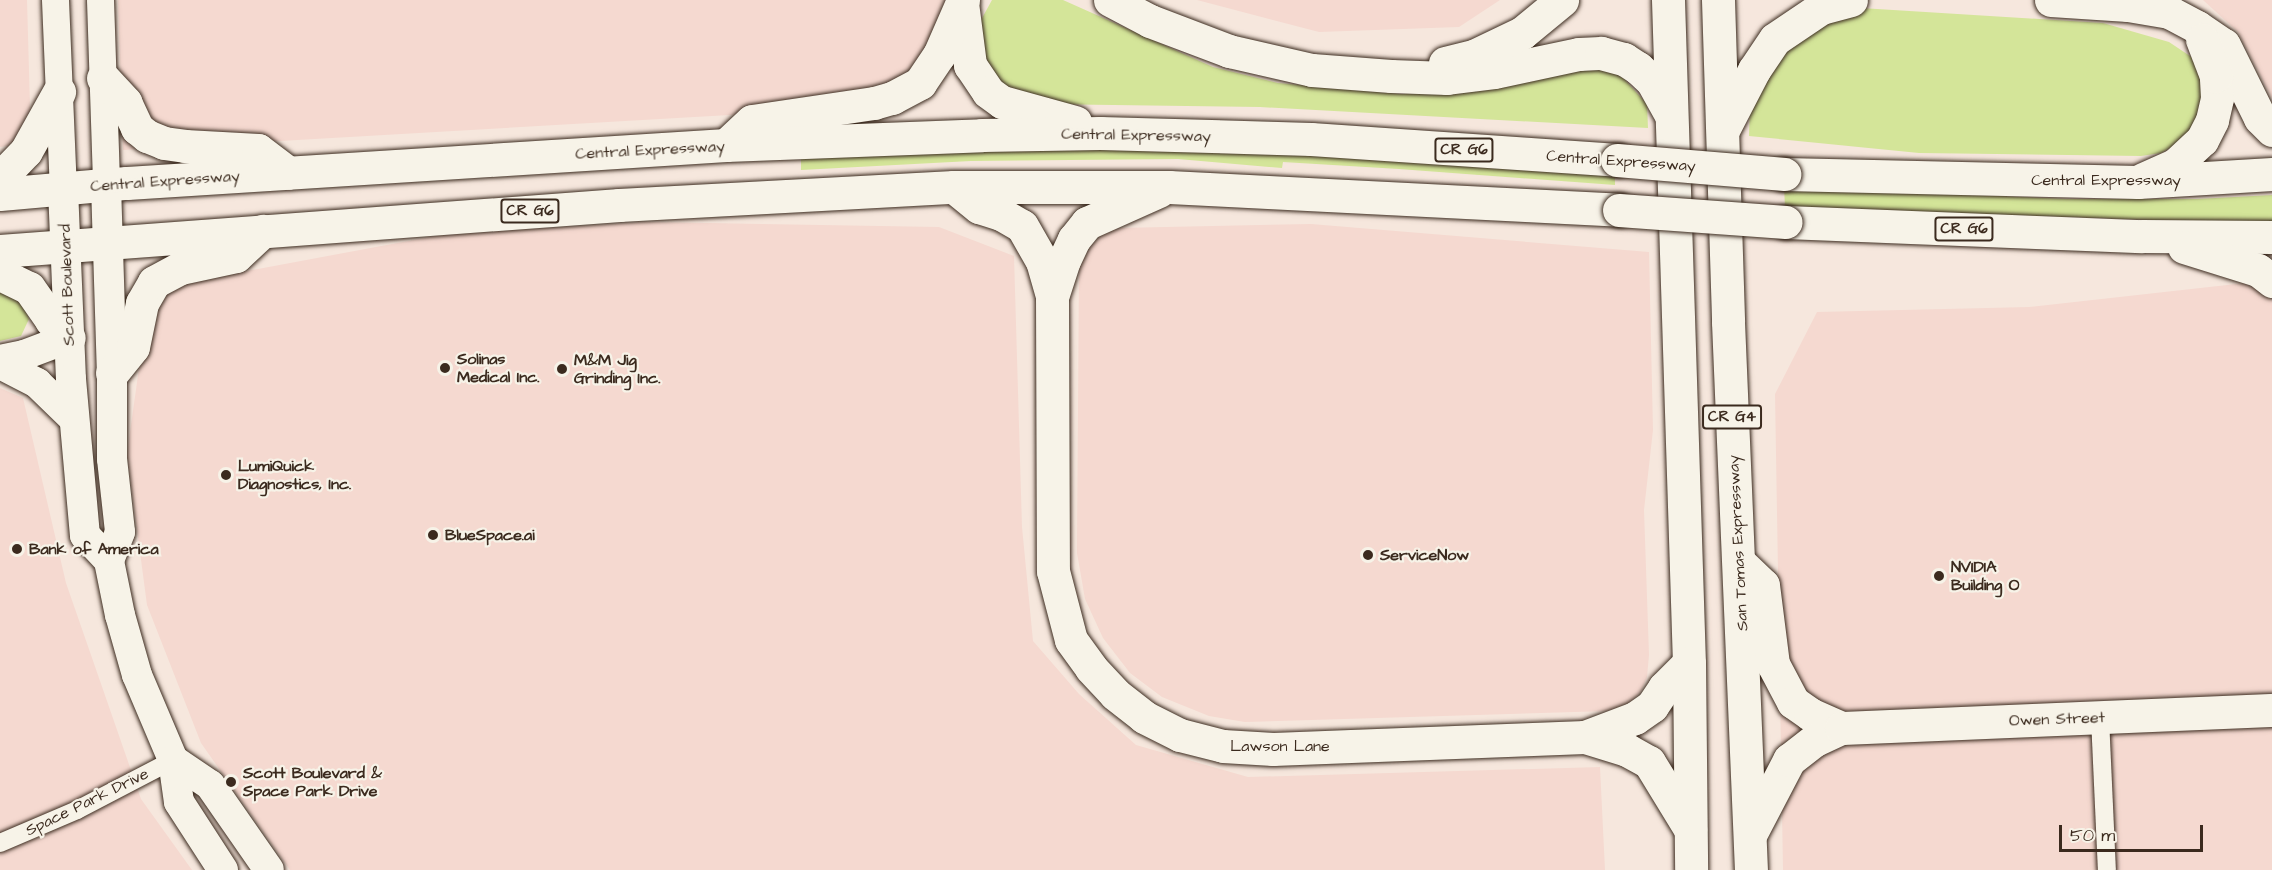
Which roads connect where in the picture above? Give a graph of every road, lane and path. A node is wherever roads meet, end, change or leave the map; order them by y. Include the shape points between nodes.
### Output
1 (55, 0) edge
2 (100, 0) edge
3 (1110, 0) edge
4 (1562, 0) edge
5 (1668, 0) edge
6 (1718, 0) edge
7 (1851, 0) edge
8 (2051, 0) edge
9 (963, 1) edge
10 (2197, 27) junction
11 (1391, 76) junction
12 (103, 78) junction
13 (59, 92) junction
14 (1672, 116) junction
15 (2272, 130) edge
16 (1722, 132) junction
17 (1100, 134) junction
18 (726, 145) junction
19 (288, 173) junction
20 (2272, 174) edge
21 (0, 178) edge
22 (2139, 182) junction
23 (106, 184) junction
24 (1169, 186) junction
25 (954, 187) junction
26 (63, 189) junction
27 (0, 194) edge
28 (263, 231) junction
29 (2142, 236) junction
30 (2272, 237) edge
31 (107, 242) junction
32 (65, 245) junction
33 (0, 251) edge
34 (0, 274) edge
35 (2272, 281) edge
36 (1052, 297) junction
37 (69, 338) junction
38 (0, 362) edge
39 (112, 373) junction
40 (73, 418) junction
41 (109, 561) junction
42 (1739, 562) junction
43 (1689, 663) junction
44 (2272, 710) edge
45 (2100, 718) junction
46 (1841, 728) junction
47 (1585, 737) junction
48 (173, 760) junction
49 (1690, 830) junction
50 (1750, 835) junction
51 (0, 843) edge
52 (224, 870) edge
53 (269, 870) edge
54 (1691, 870) edge
55 (1751, 870) edge
56 (2107, 870) edge

1 - 13 main road, Scott Boulevard
2 - 12 main road
3 - 11 highway via 1150,21 1229,51 1312,70
4 - 11 highway via 1522,33 1476,55
5 - 14 highway, CR G4
6 - 16 highway, San Tomas Expressway / CR G4
7 - 16 highway via 1821,8 1775,39
8 - 10 highway via 2169,12
9 - 17 highway via 970,64 988,92 1002,102 1067,119
9 - 18 highway via 939,55 920,83 874,103 752,121
10 - 15 highway via 2224,45 2260,118
10 - 22 highway via 2216,76 2212,120 2202,140 2175,165
11 - 14 highway via 1447,78 1601,53 1624,59 1638,68 1652,81
12 - 19 highway via 125,102 137,128 147,136 184,146 258,150
12 - 23 main road
13 - 21 highway via 26,151
13 - 26 main road, Scott Boulevard
14 - 43 highway, CR G4
16 - 42 highway, San Tomas Expressway / CR G4
17 - 18 highway, Central Expressway / CR G6
17 - 22 highway, Central Expressway / CR G6, bridge via 1311,139 1784,174
18 - 19 highway, Central Expressway / CR G6
19 - 23 highway, Central Expressway / CR G6
20 - 22 highway, Central Expressway / CR G6
23 - 26 highway, Central Expressway / CR G6
23 - 31 main road
24 - 25 highway, CR G6
24 - 29 highway, CR G6, bridge via 1786,222
24 - 36 highway via 1087,223 1064,260
25 - 28 highway, CR G6 via 619,205
25 - 36 highway via 979,207 1022,226 1042,261
26 - 27 highway, Central Expressway / CR G6
26 - 32 main road, Scott Boulevard
28 - 31 highway, CR G6
28 - 39 highway via 236,256 180,268 154,282 142,303 133,346
29 - 30 highway, CR G6
29 - 35 highway via 2258,270
31 - 32 highway, CR G6
31 - 39 main road
32 - 33 highway, CR G6
32 - 37 main road, Scott Boulevard
34 - 37 highway via 29,288
36 - 47 highway, Lawson Lane via 1053,571 1071,640 1115,694 1144,717 1180,735 1223,746 1273,749
37 - 38 main road
37 - 40 main road, Scott Boulevard
38 - 40 main road via 37,383
39 - 41 main road via 111,459 120,532
40 - 41 main road, Scott Boulevard via 85,536
41 - 48 main road via 137,675
42 - 46 highway via 1763,585 1773,664 1793,702
42 - 50 highway, San Tomas Expressway / CR G4
43 - 47 highway via 1645,711
43 - 49 highway, CR G4
44 - 45 highway, Owen Street
45 - 46 highway, Owen Street
45 - 56 street
46 - 50 highway via 1815,740 1789,760
47 - 49 highway via 1627,750 1649,762
48 - 51 street, Space Park Drive via 77,810
48 - 52 main road via 179,802
48 - 53 main road via 210,785
49 - 54 highway, CR G4
50 - 55 highway, San Tomas Expressway / CR G4

